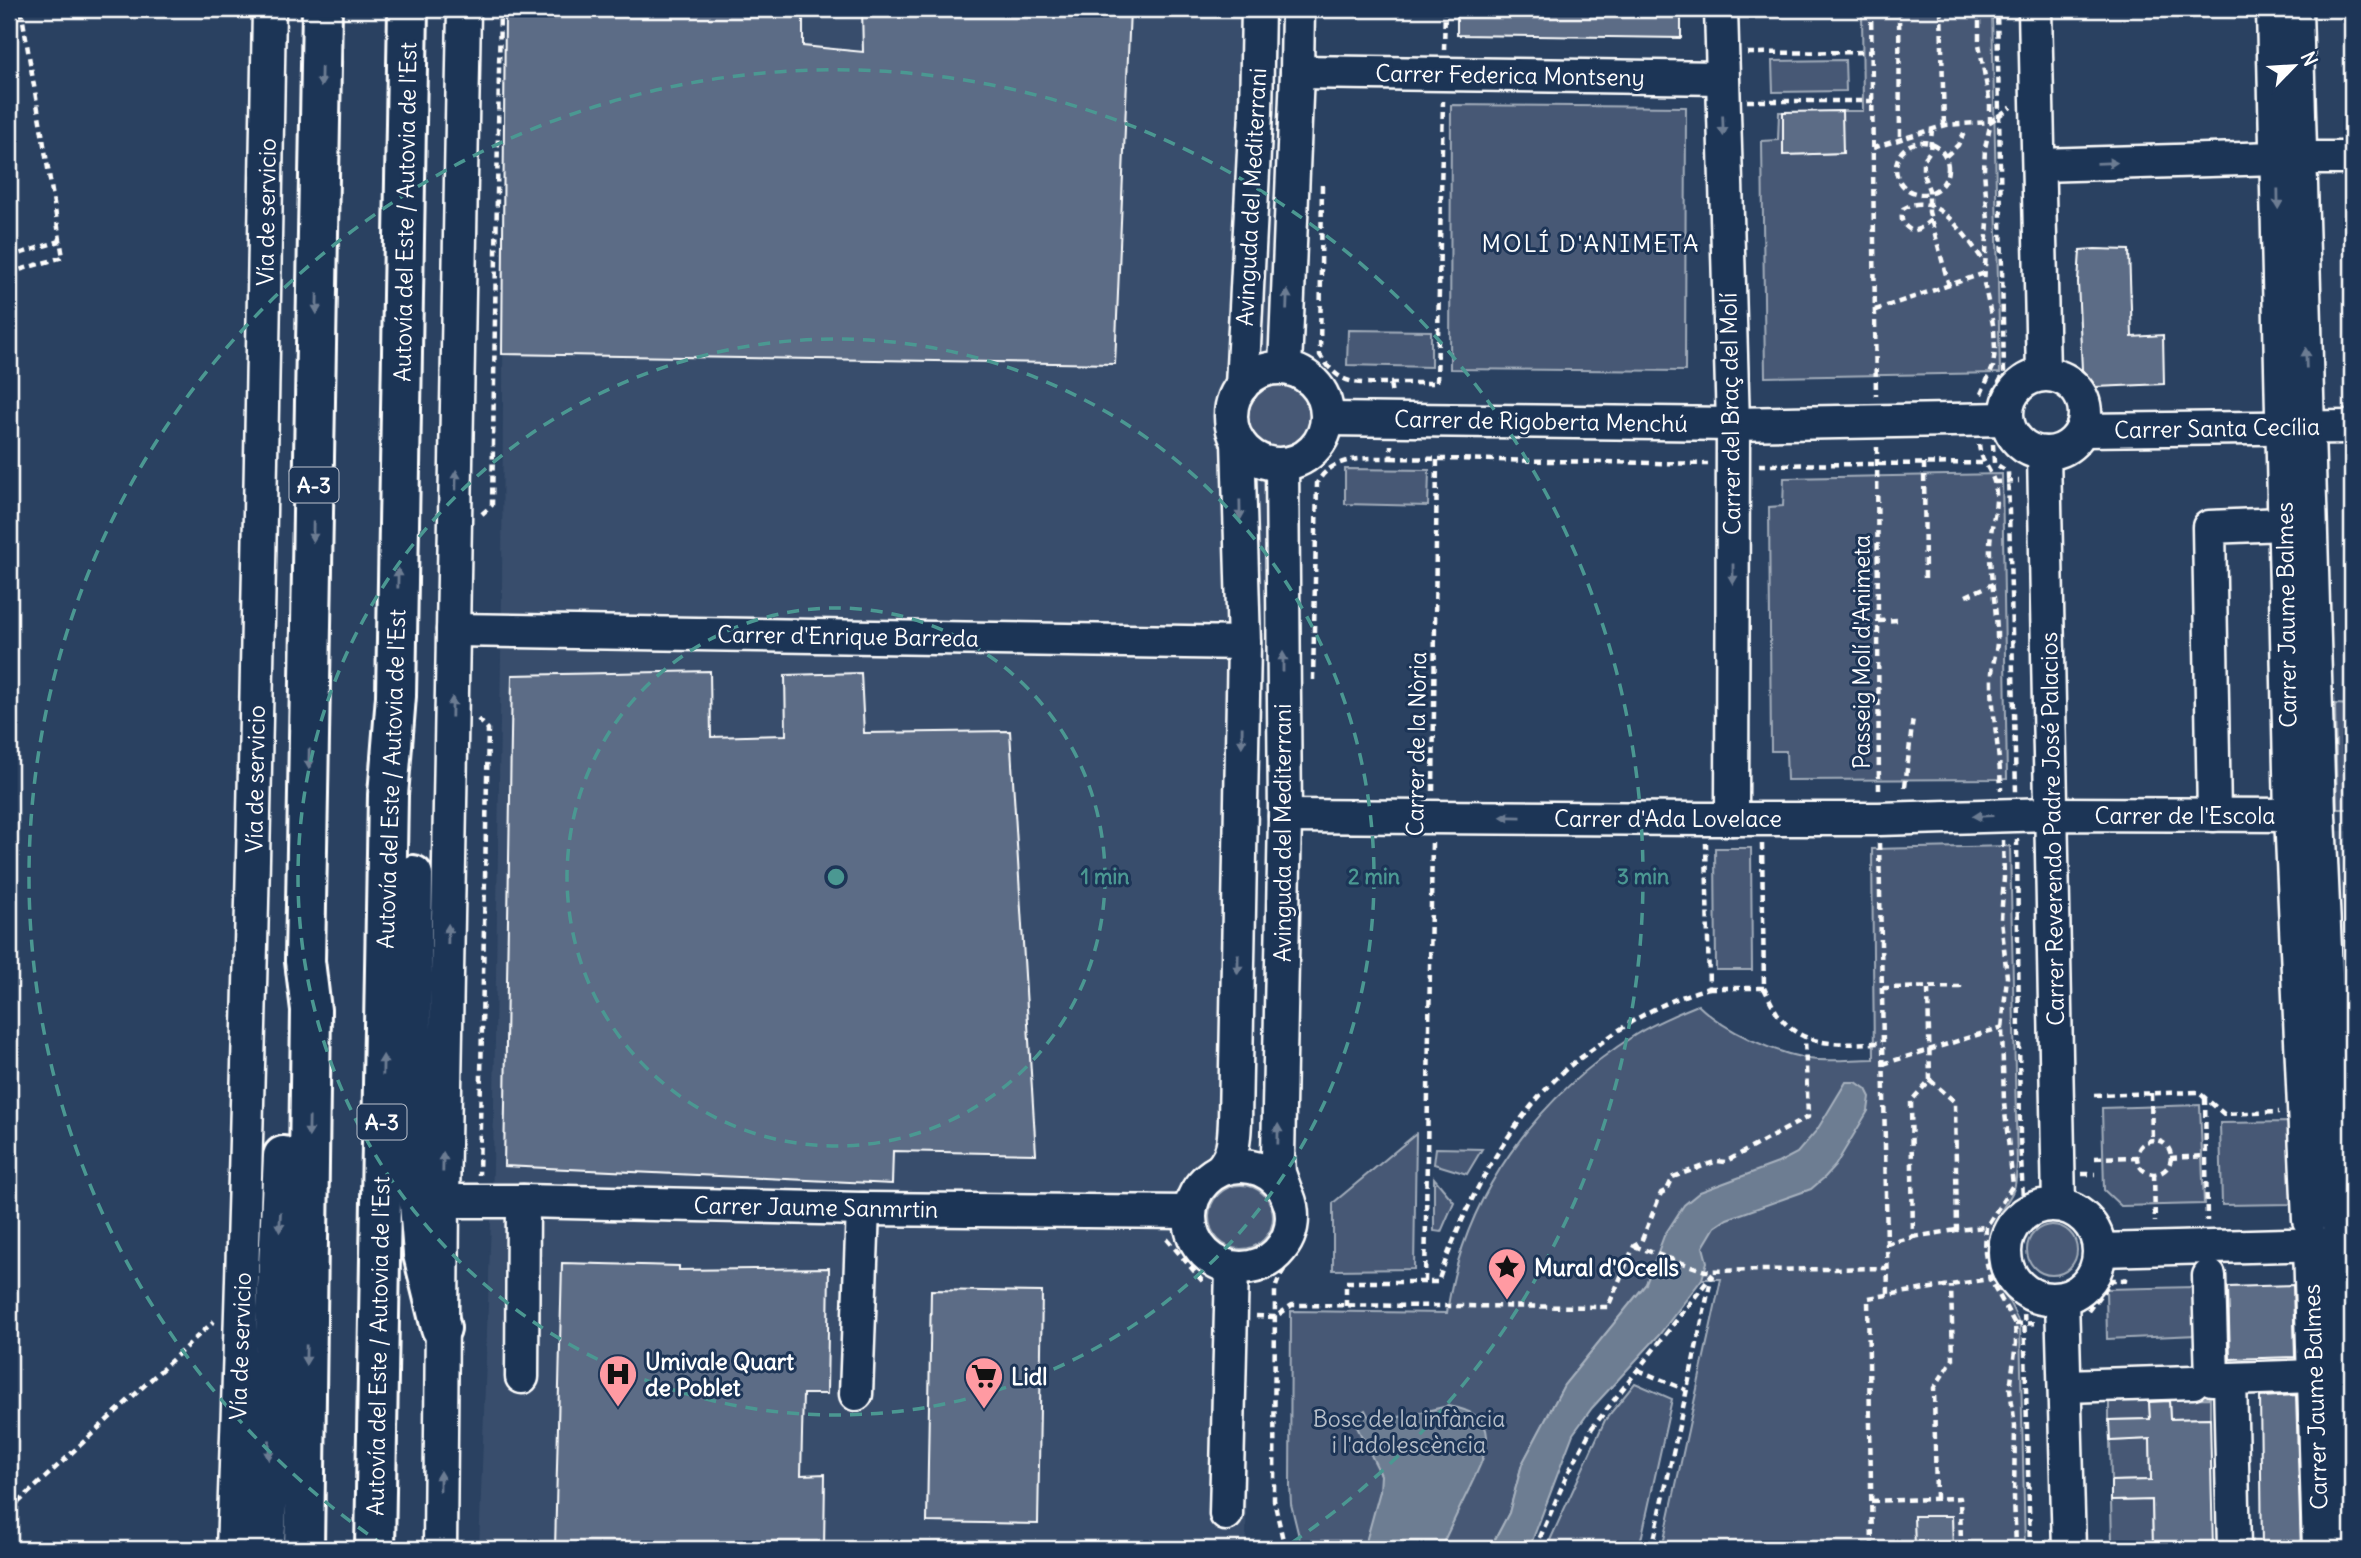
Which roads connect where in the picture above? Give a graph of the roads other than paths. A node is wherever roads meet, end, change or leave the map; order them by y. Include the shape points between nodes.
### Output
1 (269, 9) edge
2 (322, 9) edge
3 (408, 9) edge
4 (464, 9) edge
5 (1258, 9) edge
6 (1298, 9) edge
7 (1721, 9) edge
8 (2035, 9) edge
9 (2273, 9) edge
10 (2296, 9) edge
11 (1297, 72) junction
12 (1722, 78) junction
13 (2288, 158) junction
14 (2352, 158) edge
15 (2039, 165) junction
16 (1284, 368) junction
17 (2043, 374) junction
18 (1242, 386) junction
19 (2352, 405) edge
20 (2295, 417) junction
21 (1328, 419) junction
22 (1992, 419) junction
23 (2084, 420) junction
24 (1733, 424) junction
25 (2352, 427) edge
26 (1238, 441) junction
27 (2044, 453) junction
28 (1282, 464) junction
29 (2284, 524) junction
30 (453, 630) junction
31 (1244, 643) junction
32 (396, 696) junction
33 (2051, 814) junction
34 (2214, 815) junction
35 (2305, 815) junction
36 (1284, 816) junction
37 (1733, 819) junction
38 (305, 961) junction
39 (1221, 1170) junction
40 (523, 1200) junction
41 (443, 1201) junction
42 (2059, 1205) junction
43 (1297, 1206) junction
44 (863, 1209) junction
45 (1189, 1212) junction
46 (2330, 1235) edge
47 (2112, 1250) junction
48 (1232, 1268) junction
49 (2209, 1276) dead end
50 (2062, 1310) junction
51 (441, 1328) junction
52 (2314, 1376) junction
53 (522, 1377) dead end
54 (2230, 1379) junction
55 (2193, 1382) dead end
56 (2065, 1386) junction
57 (856, 1394) dead end
58 (1226, 1514) dead end
59 (233, 1549) edge
60 (265, 1549) edge
61 (304, 1549) edge
62 (374, 1549) edge
63 (440, 1549) edge
64 (2068, 1549) edge
65 (2234, 1549) edge
66 (2319, 1549) edge
67 (2350, 1549) edge

1 - 59 street, Vía de servicio via 255,796
2 -> 38 highway, A-3
32 -> 3 highway, Autovía del Este / Autovia de l'Est / A-3
30 -> 4 street
5 - 18 street, Avinguda del Mediterrani
6 - 11 street, Avinguda del Mediterrani
7 - 12 street, Carrer del Braç del Molí
8 - 15 street
9 - 13 street, Carrer Jaume Balmes
10 - 13 street, Carrer Jaume Balmes
11 - 12 street, Carrer Federica Montseny
16 -> 11 street, Avinguda del Mediterrani
12 -> 24 street, Carrer del Braç del Molí
13 - 14 street
15 -> 13 street
13 - 20 street, Carrer Jaume Balmes
15 - 17 street
16 - 18 street via 1256,373
16 - 21 street via 1311,379 1321,391
17 - 22 street via 2015,389 2007,408
17 - 23 street via 2067,380 2076,388
18 - 26 street via 1231,413
19 - 20 street, Carrer Santa Cecília
20 - 23 street, Carrer Santa Cecília
20 - 25 street, Carrer Santa Cecília
20 - 29 street, Carrer Jaume Balmes
20 - 35 street, Carrer Jaume Balmes
21 - 24 street, Carrer de Rigoberta Menchú
21 - 28 street via 1313,450
22 - 24 street, Carrer de Rigoberta Menchú
22 - 27 street via 2010,429 2023,446
23 - 27 street via 2076,440 2056,452
24 -> 37 street, Carrer del Braç del Molí
26 - 28 street via 1256,458
26 -> 31 street, Avinguda del Mediterrani
27 - 33 street, Carrer Reverendo Padre José Palacios
36 -> 28 street, Avinguda del Mediterrani
29 - 34 street via 2209,527
29 - 35 street, Carrer Jaume Balmes
30 - 31 street, Carrer d'Enrique Barreda
41 -> 30 street
31 -> 39 street, Avinguda del Mediterrani via 1235,1121 1230,1159
32 - 51 highway via 414,792 411,1106 423,1254
62 -> 32 highway, Autovía del Este / Autovia de l'Est / A-3 via 388,795
33 - 34 street, Carrer de l'Escola
33 -> 37 street, Carrer d'Ada Lovelace
33 - 42 street, Carrer Reverendo Padre José Palacios
34 - 35 street, Carrer de l'Escola
35 - 46 street, Carrer Jaume Balmes
35 - 46 street, Carrer Jaume Balmes via 2304,1111
37 -> 36 street, Carrer d'Ada Lovelace
43 -> 36 street, Avinguda del Mediterrani via 1279,1173 1278,1157
38 -> 60 highway via 288,1009
38 -> 61 highway, A-3 via 311,1010
39 - 43 street via 1254,1167 1269,1174
39 - 45 street via 1199,1186
40 - 41 street, Carrer Jaume Sanmrtin
40 - 44 street, Carrer Jaume Sanmrtin
40 - 53 street
41 - 51 street
42 - 47 street via 2083,1216
42 - 50 street via 2027,1211 2007,1237 2005,1253 2017,1284
43 - 48 street via 1284,1244 1274,1256 1247,1268
44 - 45 street, Carrer Jaume Sanmrtin
44 - 57 street
45 - 48 street via 1190,1227 1205,1254
46 - 47 street
46 - 52 street, Carrer Jaume Balmes
46 - 67 street, Carrer Jaume Balmes
47 - 50 street
48 - 58 street
49 - 54 street via 2212,1379
50 - 56 street
63 -> 51 street
52 - 54 street
52 - 66 street, Carrer Jaume Balmes
54 - 65 street
55 - 56 street
56 - 64 street

